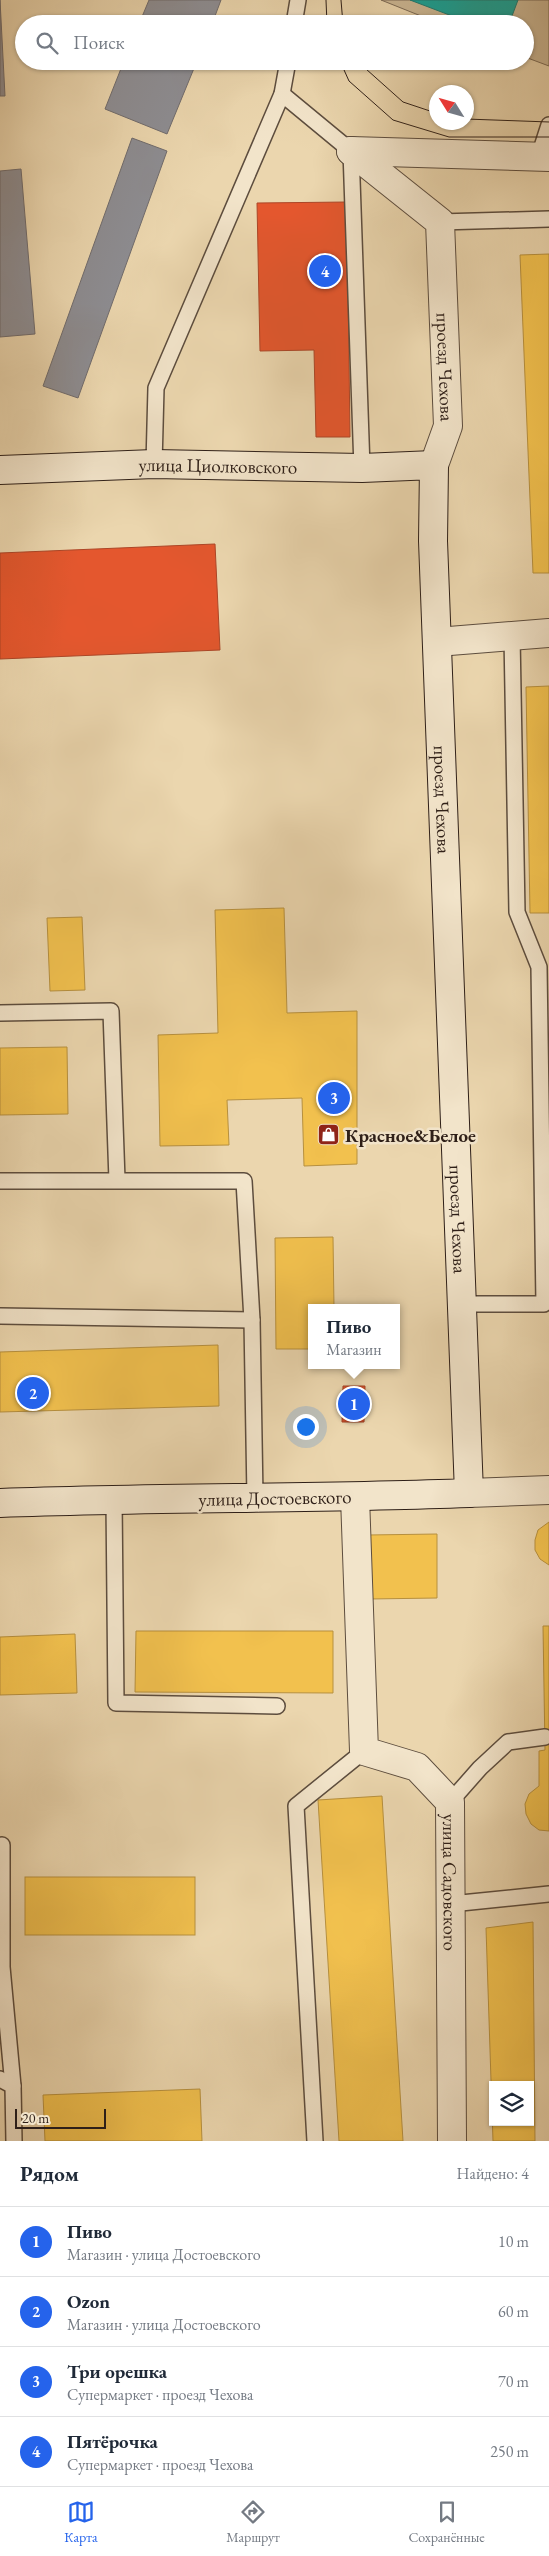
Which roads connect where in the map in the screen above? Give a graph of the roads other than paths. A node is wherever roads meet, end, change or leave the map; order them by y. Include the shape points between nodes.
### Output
1 (298, 0) edge
2 (296, 15) edge
3 (286, 70) edge
4 (282, 94) junction
5 (549, 125) edge
6 (351, 151) junction
7 (544, 156) edge
8 (549, 219) edge
9 (440, 222) junction
10 (154, 464) junction
11 (434, 465) junction
12 (362, 468) junction
13 (0, 470) edge
14 (549, 633) edge
15 (512, 636) junction
16 (437, 642) junction
17 (0, 1013) edge
18 (117, 1180) junction
19 (0, 1181) edge
20 (462, 1304) junction
21 (0, 1316) edge
22 (252, 1320) junction
23 (549, 1490) edge
24 (469, 1492) junction
25 (355, 1497) junction
26 (255, 1498) junction
27 (114, 1499) junction
28 (0, 1503) edge
29 (277, 1706) dead end
30 (545, 1737) dead end
31 (364, 1752) junction
32 (450, 1802) junction
33 (2, 1845) dead end
34 (549, 1894) edge
35 (451, 1904) junction
36 (6, 2082) edge
37 (14, 2141) edge
38 (315, 2141) edge
39 (452, 2141) edge

1 - 2 lane
3 - 4 lane
4 - 6 lane
4 - 10 lane via 156,388
5 - 7 lane
6 - 7 street
6 - 9 street
6 - 12 lane
8 - 9 lane
9 - 11 street, проезд Чехова via 448,426
10 - 12 street, улица Циолковского
10 - 13 street, улица Циолковского
11 - 12 street, улица Циолковского
11 - 16 street, проезд Чехова
14 - 15 street
15 - 16 street
15 - 20 lane via 517,912 539,966 544,1304
16 - 20 street, проезд Чехова
17 - 18 lane via 111,1011
18 - 19 lane
18 - 22 lane via 244,1181
20 - 24 street, проезд Чехова
21 - 22 lane
22 - 26 lane
23 - 24 street, улица Достоевского
24 - 25 street, улица Достоевского
25 - 26 street, улица Достоевского
25 - 31 street
26 - 27 street, улица Достоевского
27 - 28 street, улица Достоевского
27 - 29 lane via 116,1704
30 - 32 lane via 508,1742
31 - 32 street, улица Садовского via 418,1767
31 - 38 lane via 296,1806
32 - 35 street, улица Садовского
33 - 36 lane
34 - 35 lane
35 - 39 street, улица Садовского
36 - 37 lane

